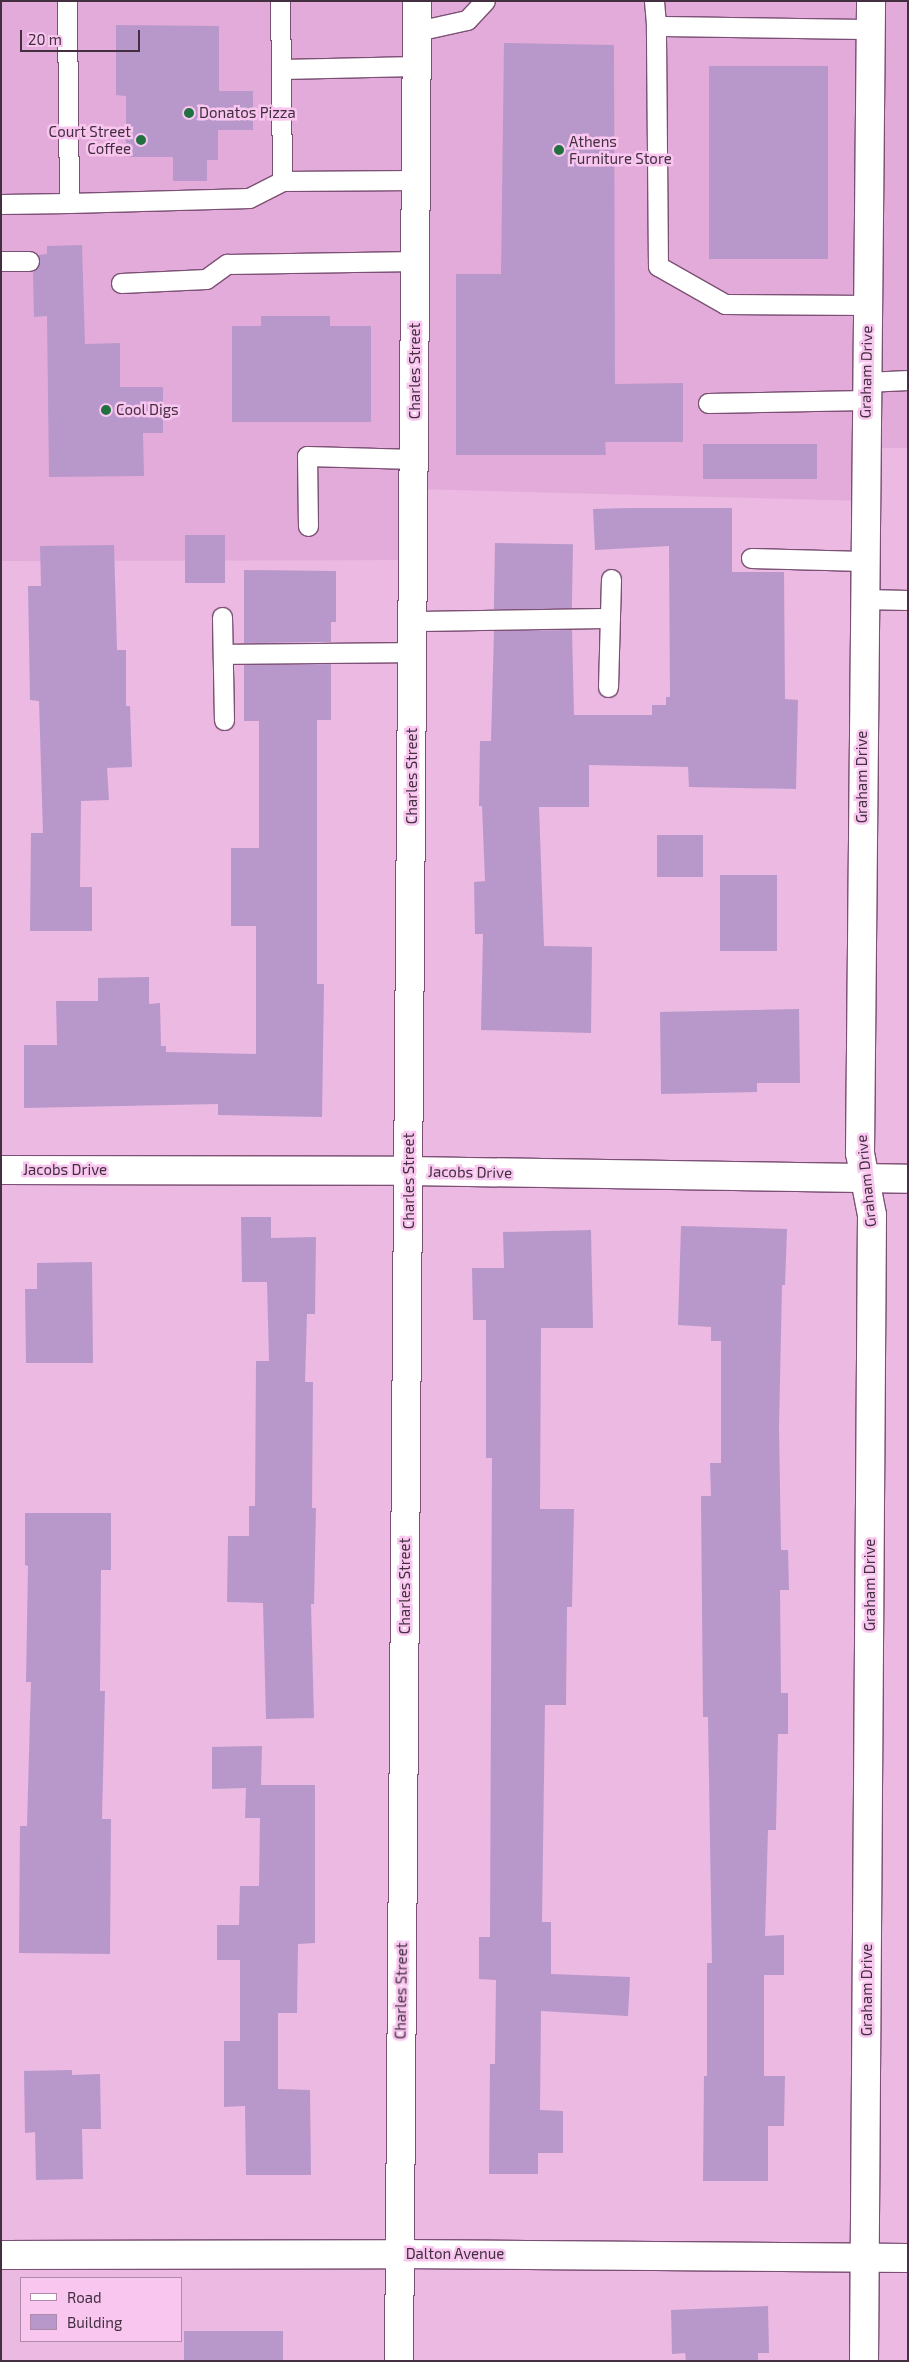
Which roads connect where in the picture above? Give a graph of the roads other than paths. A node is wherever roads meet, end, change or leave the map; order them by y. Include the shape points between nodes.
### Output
1 (67, 1) edge
2 (280, 1) edge
3 (417, 1) edge
4 (485, 1) edge
5 (654, 1) edge
6 (871, 1) edge
7 (656, 26) junction
8 (871, 29) junction
9 (417, 31) junction
10 (417, 66) junction
11 (281, 69) junction
12 (416, 180) junction
13 (282, 182) junction
14 (69, 203) junction
15 (1, 204) edge
16 (416, 260) junction
17 (1, 261) edge
18 (29, 261) dead end
19 (121, 283) dead end
20 (867, 305) junction
21 (908, 380) edge
22 (866, 391) junction
23 (708, 403) dead end
24 (414, 459) junction
25 (308, 526) dead end
26 (751, 558) dead end
27 (864, 561) junction
28 (611, 579) dead end
29 (863, 599) junction
30 (908, 600) edge
31 (222, 617) dead end
32 (610, 618) junction
33 (413, 621) junction
34 (413, 652) junction
35 (223, 654) junction
36 (608, 688) dead end
37 (224, 720) dead end
38 (1, 1170) edge
39 (409, 1171) junction
40 (867, 1178) junction
41 (908, 1179) edge
42 (398, 2254) junction
43 (1, 2255) edge
44 (865, 2258) junction
45 (908, 2258) edge
46 (399, 2361) edge
47 (864, 2361) edge

1 - 14 lane
2 - 11 lane
3 - 9 street, Charles Street
4 - 9 lane via 467,20
5 - 7 lane
6 - 8 street, Graham Drive
7 - 8 lane
7 - 20 lane via 658,266 725,304
8 - 20 street, Graham Drive
9 - 10 street, Charles Street
10 - 11 lane
10 - 12 street, Charles Street
11 - 13 lane
12 - 13 lane
12 - 16 street, Charles Street
13 - 14 lane via 249,198
14 - 15 lane
16 - 19 lane via 227,264 206,279
16 - 24 street, Charles Street
17 - 18 lane
20 - 22 street, Graham Drive
21 - 22 lane
22 - 23 lane
22 - 27 street, Graham Drive
24 - 25 lane via 307,456
24 - 33 street, Charles Street
26 - 27 lane
27 - 29 street, Graham Drive
28 - 32 lane
29 - 30 lane
29 - 40 street, Graham Drive via 860,1153
31 - 35 lane
32 - 33 lane
32 - 36 lane
33 - 34 street, Charles Street
34 - 35 lane
34 - 39 street, Charles Street
35 - 37 lane
38 - 39 street, Jacobs Drive
39 - 40 street, Jacobs Drive
39 - 42 street, Charles Street
40 - 41 street, Jacobs Drive
40 - 44 street, Graham Drive via 872,1216
42 - 43 street, Dalton Avenue
42 - 44 street, Dalton Avenue
42 - 46 street, Charles Street
44 - 45 street, Dalton Avenue
44 - 47 street, Graham Drive

